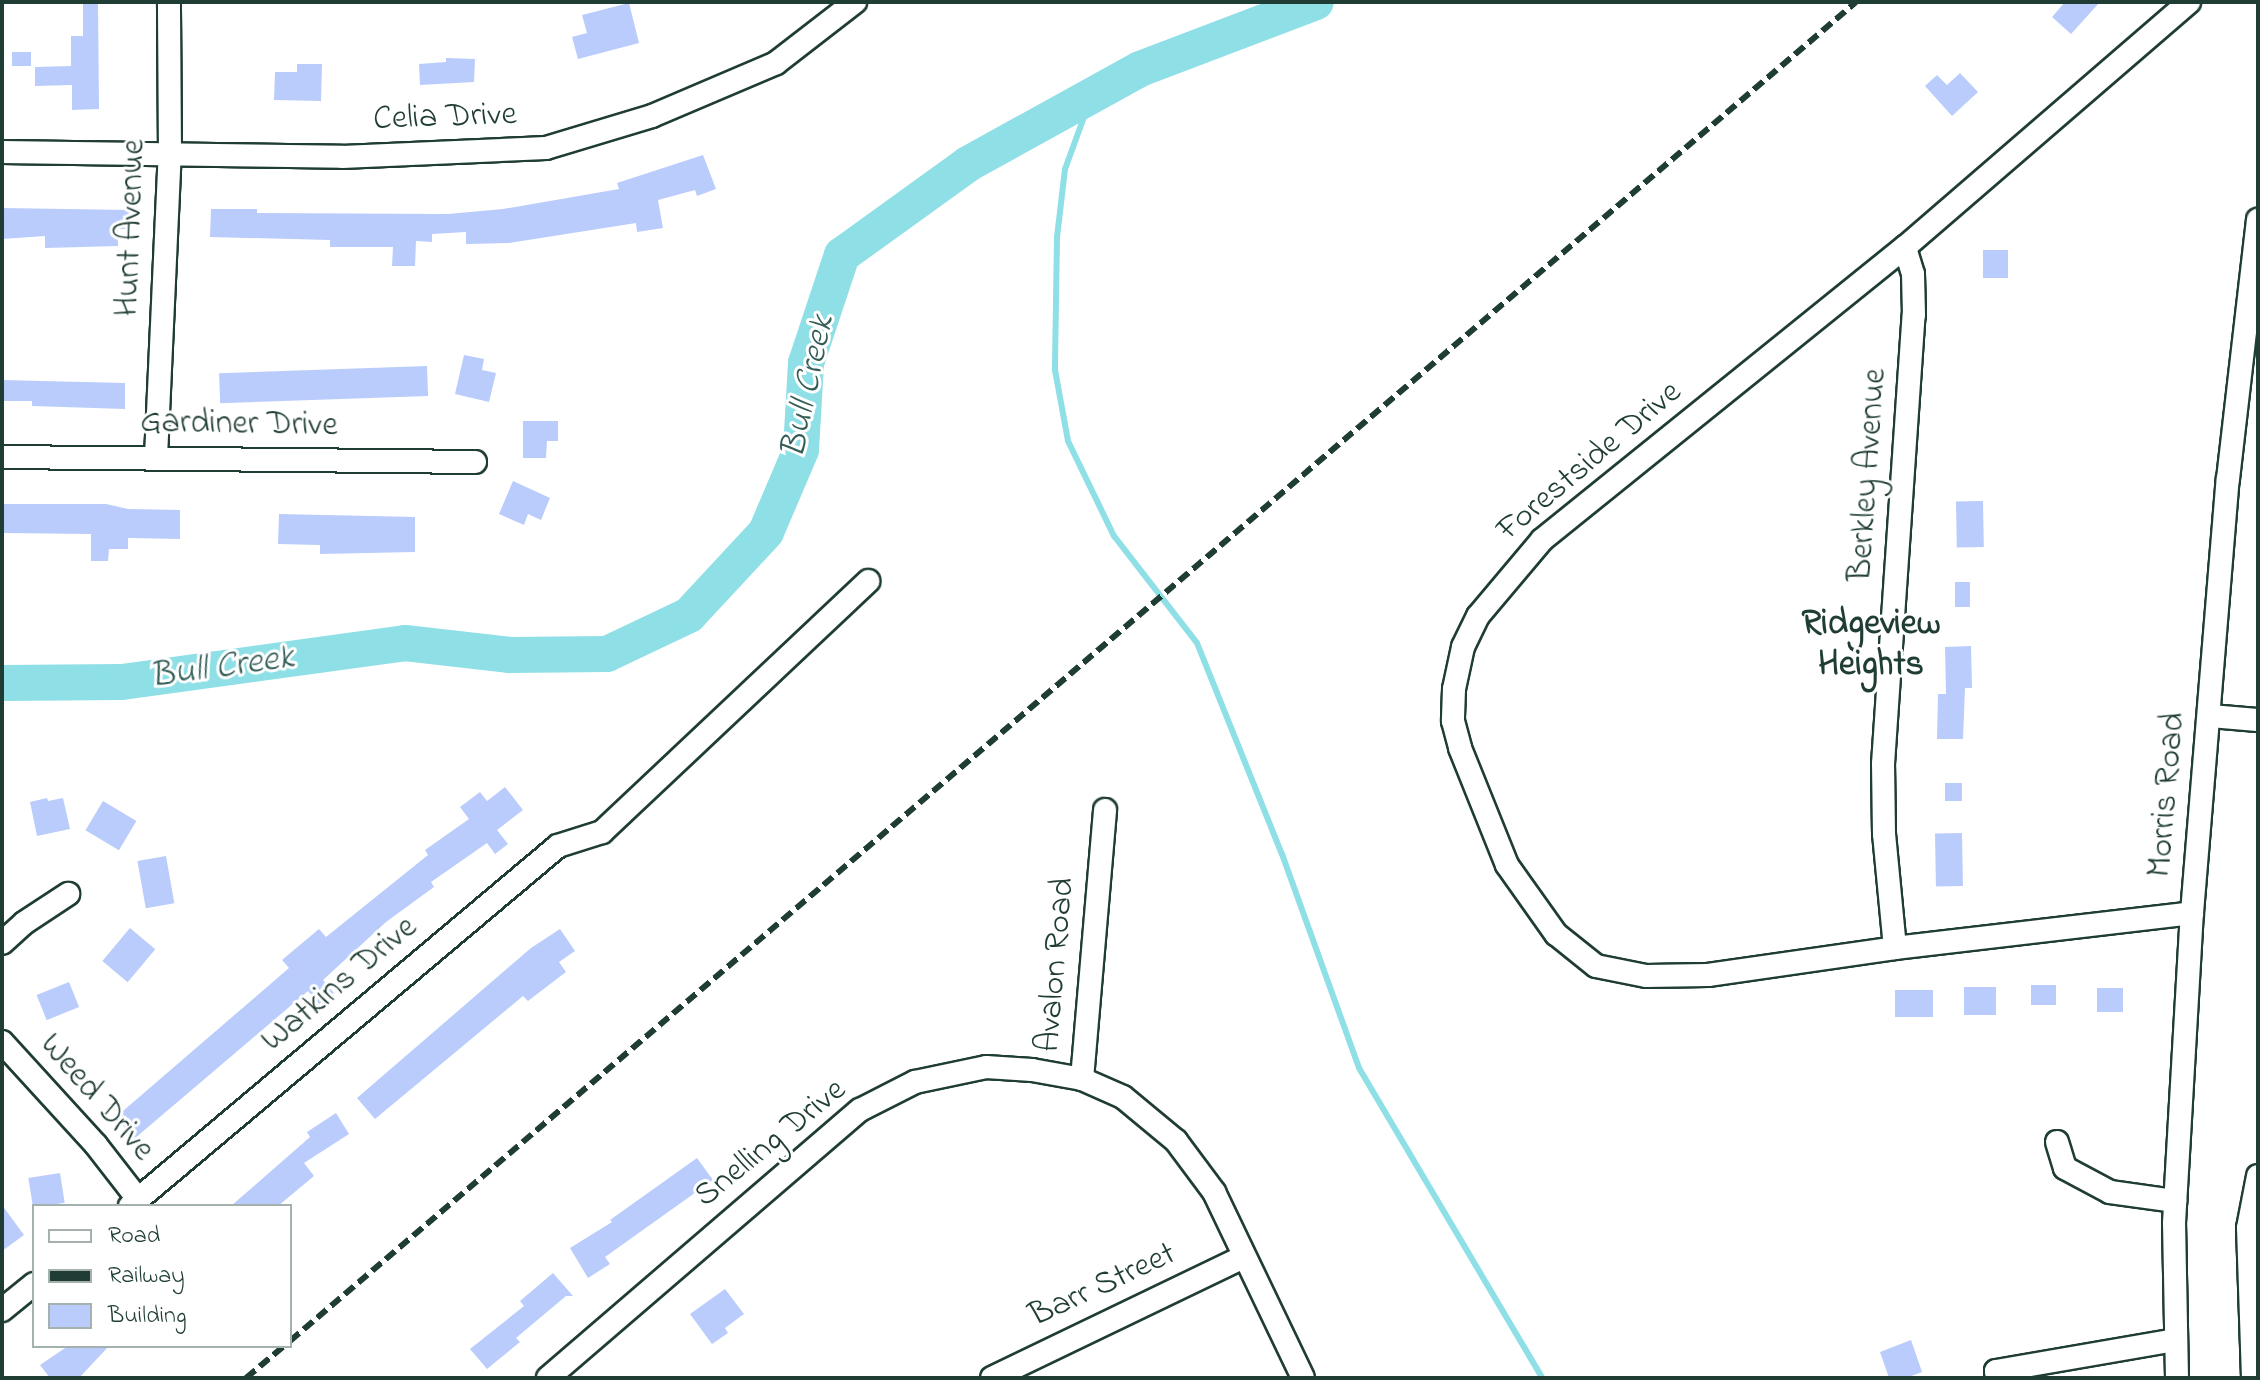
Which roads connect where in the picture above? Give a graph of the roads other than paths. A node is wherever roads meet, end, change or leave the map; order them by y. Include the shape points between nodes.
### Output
1 (169, 2) edge
2 (855, 2) edge
3 (2189, 2) edge
4 (2, 152) edge
5 (170, 153) junction
6 (2258, 220) edge
7 (2258, 227) edge
8 (1905, 247) junction
9 (2, 457) edge
10 (156, 457) junction
11 (475, 462) dead end
12 (868, 581) dead end
13 (2210, 716) junction
14 (2258, 720) edge
15 (1105, 810) dead end
16 (68, 894) dead end
17 (2192, 913) junction
18 (2, 943) edge
19 (1895, 948) junction
20 (2, 1042) edge
21 (1082, 1079) junction
22 (2057, 1142) dead end
23 (2258, 1176) edge
24 (2175, 1201) junction
25 (134, 1202) edge
26 (1243, 1257) junction
27 (32, 1286) edge
28 (2, 1310) edge
29 (2175, 1340) junction
30 (548, 1378) edge
31 (992, 1378) edge
32 (1303, 1378) edge
33 (1997, 1378) edge
34 (2177, 1378) edge
35 (2253, 1378) edge

1 - 5 street, Hunt Avenue
2 - 5 street, Celia Drive via 776,63 652,116 546,148 342,157
3 - 8 street, Forestside Drive
4 - 5 street, Celia Drive
5 - 10 street, Hunt Avenue
6 - 7 street, Morris Road
7 - 13 street, Morris Road via 2228,479
8 - 19 street, Berkley Avenue via 1913,274 1914,315 1883,764
8 - 19 street, Forestside Drive via 1542,540 1478,616 1463,647 1453,721 1507,865 1556,934 1596,966 1646,976 1708,975
9 - 10 street, Gardiner Drive
10 - 11 street, Gardiner Drive
12 - 25 street, Watkins Drive via 602,832 558,846
13 - 14 street
13 - 17 street, Morris Road
15 - 21 street, Avalon Road
16 - 18 street
17 - 19 street, Forestside Drive
17 - 24 street, Morris Road
20 - 25 street, Weed Drive via 96,1145
21 - 26 street, Avalon Road via 1123,1097 1176,1141 1214,1192
21 - 30 street, Snelling Drive via 986,1067 915,1082 860,1110
22 - 24 street via 2065,1168 2110,1192
23 - 35 street via 2248,1228
24 - 29 street, Morris Road
26 - 31 street, Barr Street
26 - 32 street, Avalon Road
27 - 28 street
29 - 33 street via 1996,1371
29 - 34 street, Morris Road

